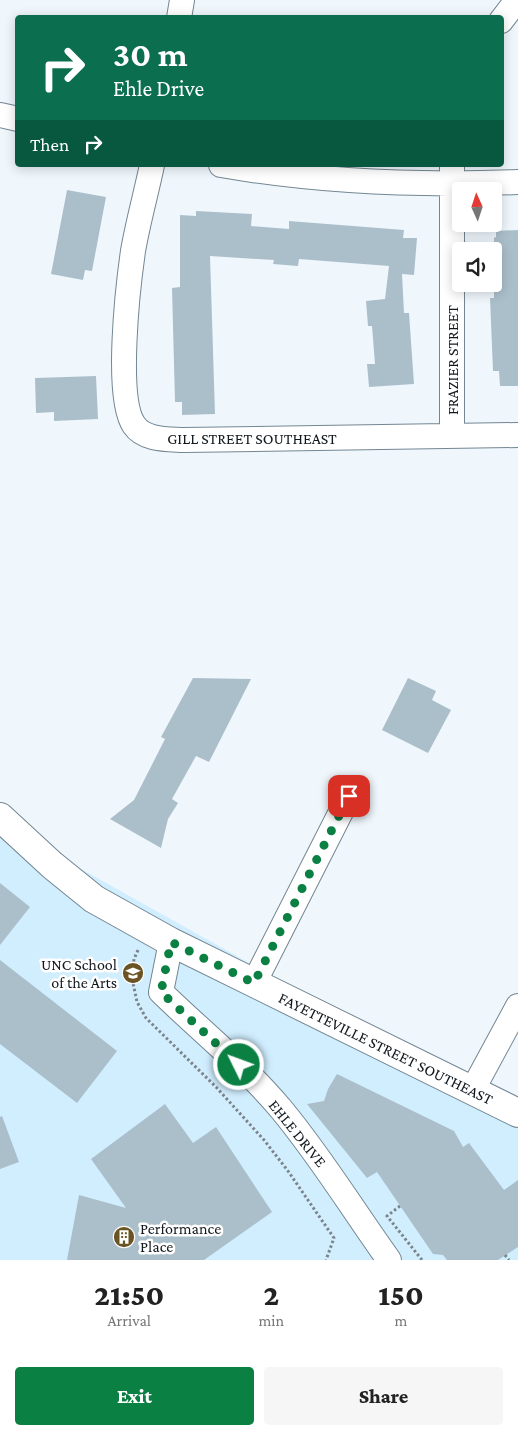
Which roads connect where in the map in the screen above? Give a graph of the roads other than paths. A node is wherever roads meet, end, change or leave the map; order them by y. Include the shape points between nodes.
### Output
1 (182, 0) edge
2 (517, 0) edge
3 (180, 15) edge
4 (504, 17) edge
5 (0, 115) edge
6 (15, 118) edge
7 (152, 167) edge
8 (236, 167) edge
9 (451, 175) edge
10 (518, 182) edge
11 (518, 435) edge
12 (452, 436) junction
13 (349, 796) dead end
14 (0, 817) edge
15 (171, 942) junction
16 (254, 983) junction
17 (518, 1006) edge
18 (472, 1091) junction
19 (518, 1113) edge
20 (389, 1260) edge

1 - 3 street
2 - 4 street
5 - 6 street
7 - 12 street, GILL STREET SOUTHEAST via 133,251 126,328 125,401 135,427 153,438 183,440
8 - 9 street via 306,176
9 - 10 street
9 - 12 street, FRAZIER STREET
11 - 12 street, GILL STREET SOUTHEAST
13 - 16 street
14 - 15 main road, FAYETTEVILLE STREET SOUTHEAST via 94,899
15 - 16 main road, FAYETTEVILLE STREET SOUTHEAST
15 - 20 street, EHLE DRIVE via 161,992 239,1065 279,1108 316,1154
16 - 18 main road, FAYETTEVILLE STREET SOUTHEAST
17 - 18 street
18 - 19 main road, FAYETTEVILLE STREET SOUTHEAST

